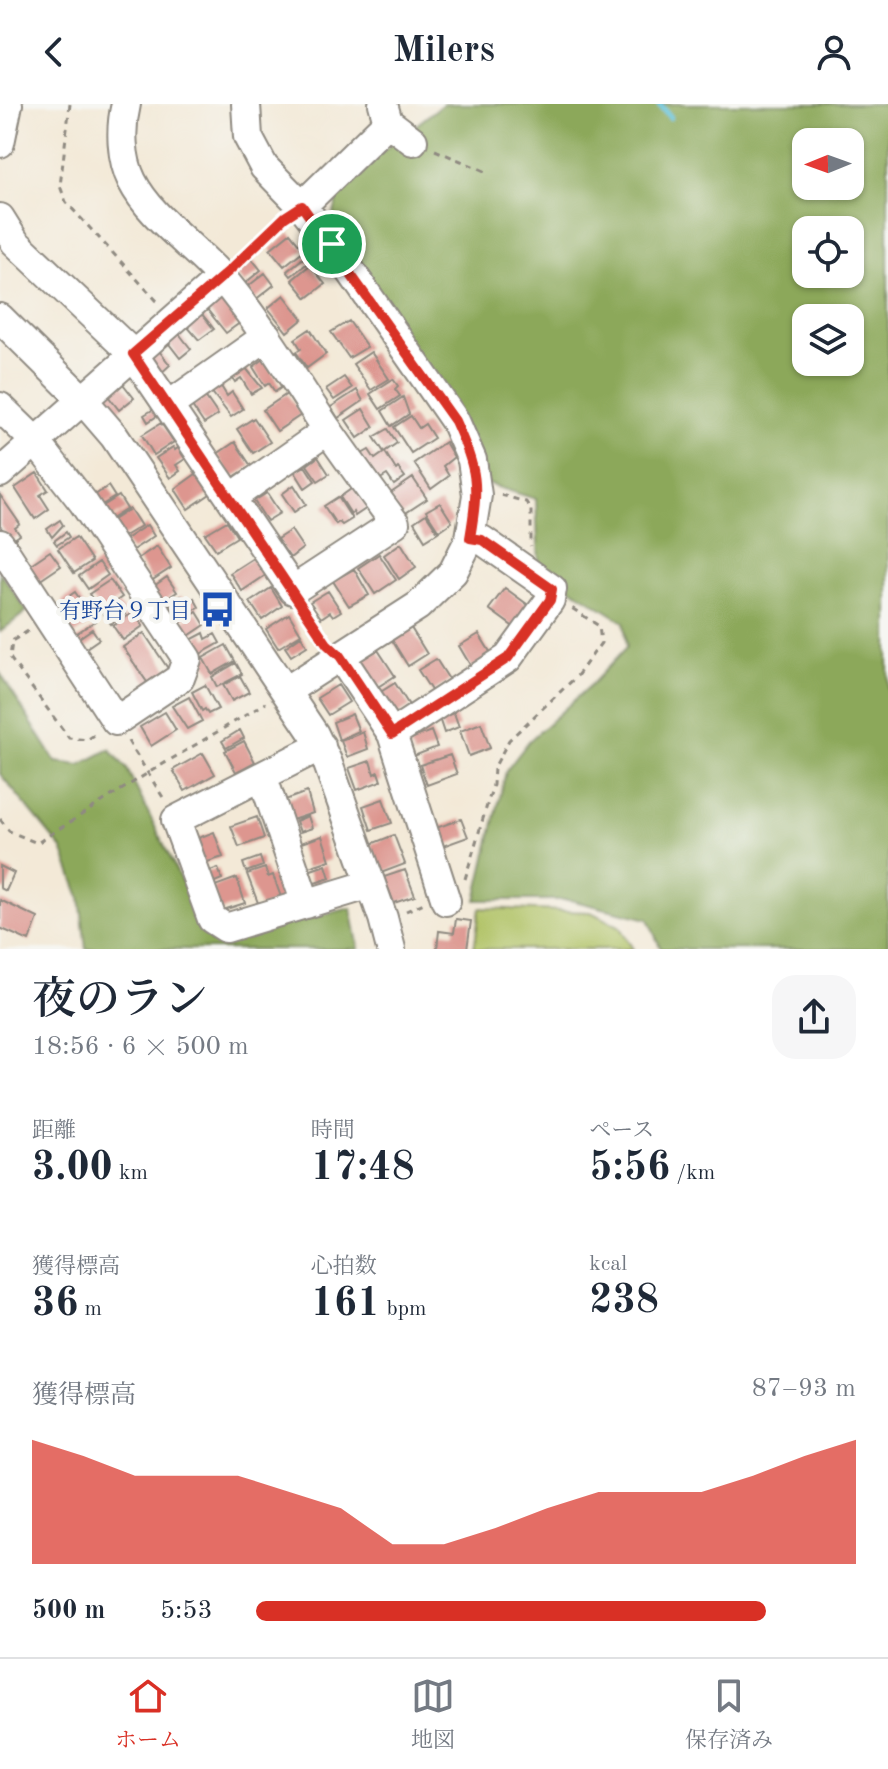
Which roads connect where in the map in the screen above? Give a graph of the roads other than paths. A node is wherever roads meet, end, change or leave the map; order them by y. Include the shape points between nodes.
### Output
1 (8, 104) edge
2 (125, 104) edge
3 (246, 104) edge
4 (385, 113) edge
5 (413, 141) road end
6 (0, 143) edge
7 (302, 206) junction
8 (0, 218) edge
9 (222, 277) junction
10 (0, 318) edge
11 (267, 336) junction
12 (133, 354) junction
13 (83, 400) junction
14 (168, 406) junction
15 (0, 407) edge
16 (328, 430) junction
17 (36, 442) junction
18 (0, 473) edge
19 (231, 498) junction
20 (470, 538) junction
21 (0, 544) edge
22 (340, 656) junction
23 (279, 695) junction
24 (392, 734) junction
25 (321, 746) junction
26 (263, 778) junction
27 (371, 884) junction
28 (445, 897) road end
29 (306, 904) junction
30 (391, 949) edge

1 - 6 street
2 - 9 street via 124,154 131,180 143,199
3 - 7 street via 248,137 264,167
4 - 5 street
4 - 7 street
7 - 20 street via 455,421 472,460 476,490
8 - 12 street via 15,242
9 - 11 street
9 - 12 street
10 - 13 street
11 - 14 street
11 - 16 street
12 - 13 street
12 - 14 street
13 - 17 street
13 - 23 street via 114,436
14 - 19 street
15 - 17 street
16 - 19 street
16 - 19 street via 395,523 293,590
17 - 18 street
17 - 21 street via 83,502 187,659 180,678 116,721
20 - 22 street via 453,572 418,606
20 - 24 street via 514,562 552,589 551,595 508,658
22 - 23 street
22 - 24 street
23 - 25 street
24 - 28 street
25 - 26 street
25 - 27 street
26 - 29 street
26 - 29 street via 176,820 212,919 226,928
27 - 29 street
27 - 30 street

